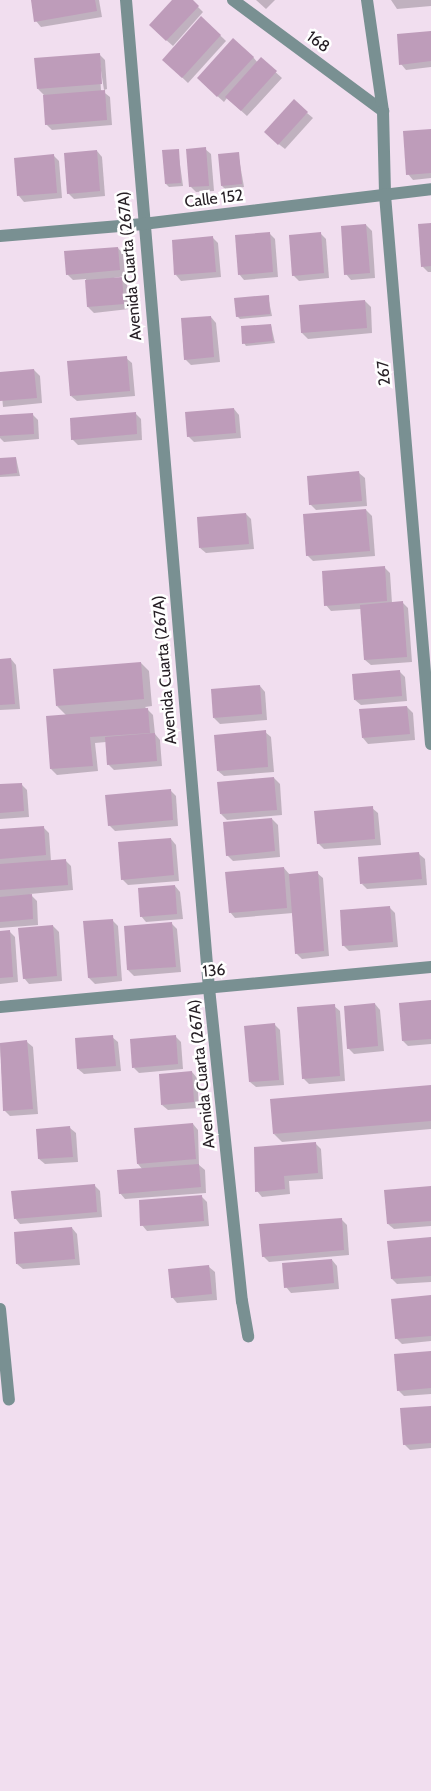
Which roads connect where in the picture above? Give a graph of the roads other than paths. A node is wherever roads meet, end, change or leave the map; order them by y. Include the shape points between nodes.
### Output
1 (126, 0) edge
2 (233, 0) edge
3 (366, 0) edge
4 (383, 111) junction
5 (431, 189) edge
6 (385, 195) junction
7 (143, 224) junction
8 (0, 236) edge
9 (431, 744) edge
10 (431, 968) edge
11 (209, 988) junction
12 (0, 1007) edge
13 (0, 1309) edge
14 (248, 1336) dead end
15 (8, 1400) dead end

1 - 7 street, Avenida Cuarta (267A)
2 - 4 street, 168
3 - 4 street, 267
4 - 6 street, 267
5 - 6 street, Calle 152
6 - 7 street, Calle 152
6 - 9 street, 267
7 - 8 street, Calle 152
7 - 11 street, Avenida Cuarta (267A)
10 - 11 street, 136
11 - 12 street, 136
11 - 14 street, Avenida Cuarta (267A)
13 - 15 street

